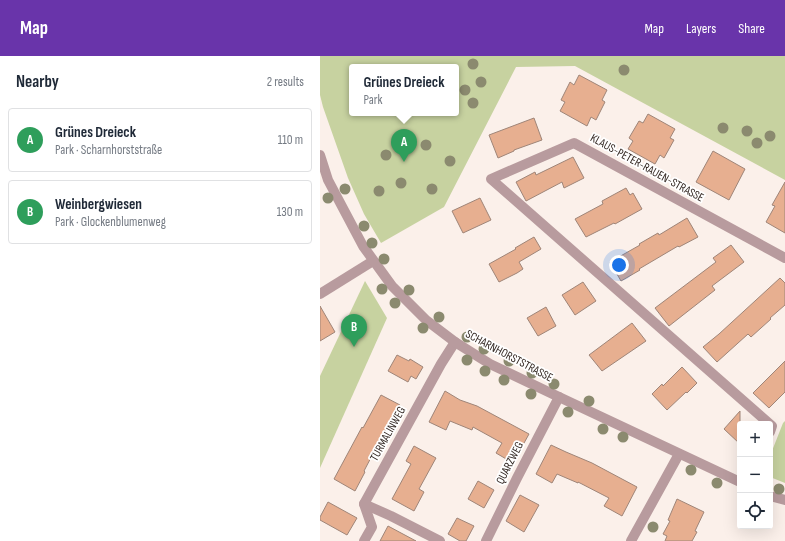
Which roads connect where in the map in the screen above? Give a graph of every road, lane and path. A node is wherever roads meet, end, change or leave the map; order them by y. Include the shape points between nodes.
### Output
1 (320, 155) edge
2 (785, 258) edge
3 (373, 261) junction
4 (320, 294) edge
5 (456, 342) junction
6 (559, 398) junction
7 (766, 421) edge
8 (679, 454) junction
9 (737, 481) edge
10 (773, 497) edge
11 (785, 500) edge
12 (364, 504) junction
13 (364, 541) edge
14 (440, 541) edge
15 (486, 541) edge
16 (631, 541) edge

1 - 3 street, SCHARNHORSTSTRASSE via 328,180
2 - 7 street, KLAUS-PETER-RAUEN-STRASSE via 574,143 491,179
3 - 4 street
3 - 5 street, SCHARNHORSTSTRASSE via 392,286 426,320
5 - 6 street, SCHARNHORSTSTRASSE via 490,364
5 - 12 street, TURMALINWEG via 441,364
6 - 8 street, SCHARNHORSTSTRASSE
6 - 15 street, QUARZWEG
8 - 9 street, SCHARNHORSTSTRASSE
8 - 16 street
10 - 11 street
12 - 13 street via 372,527
12 - 14 street

